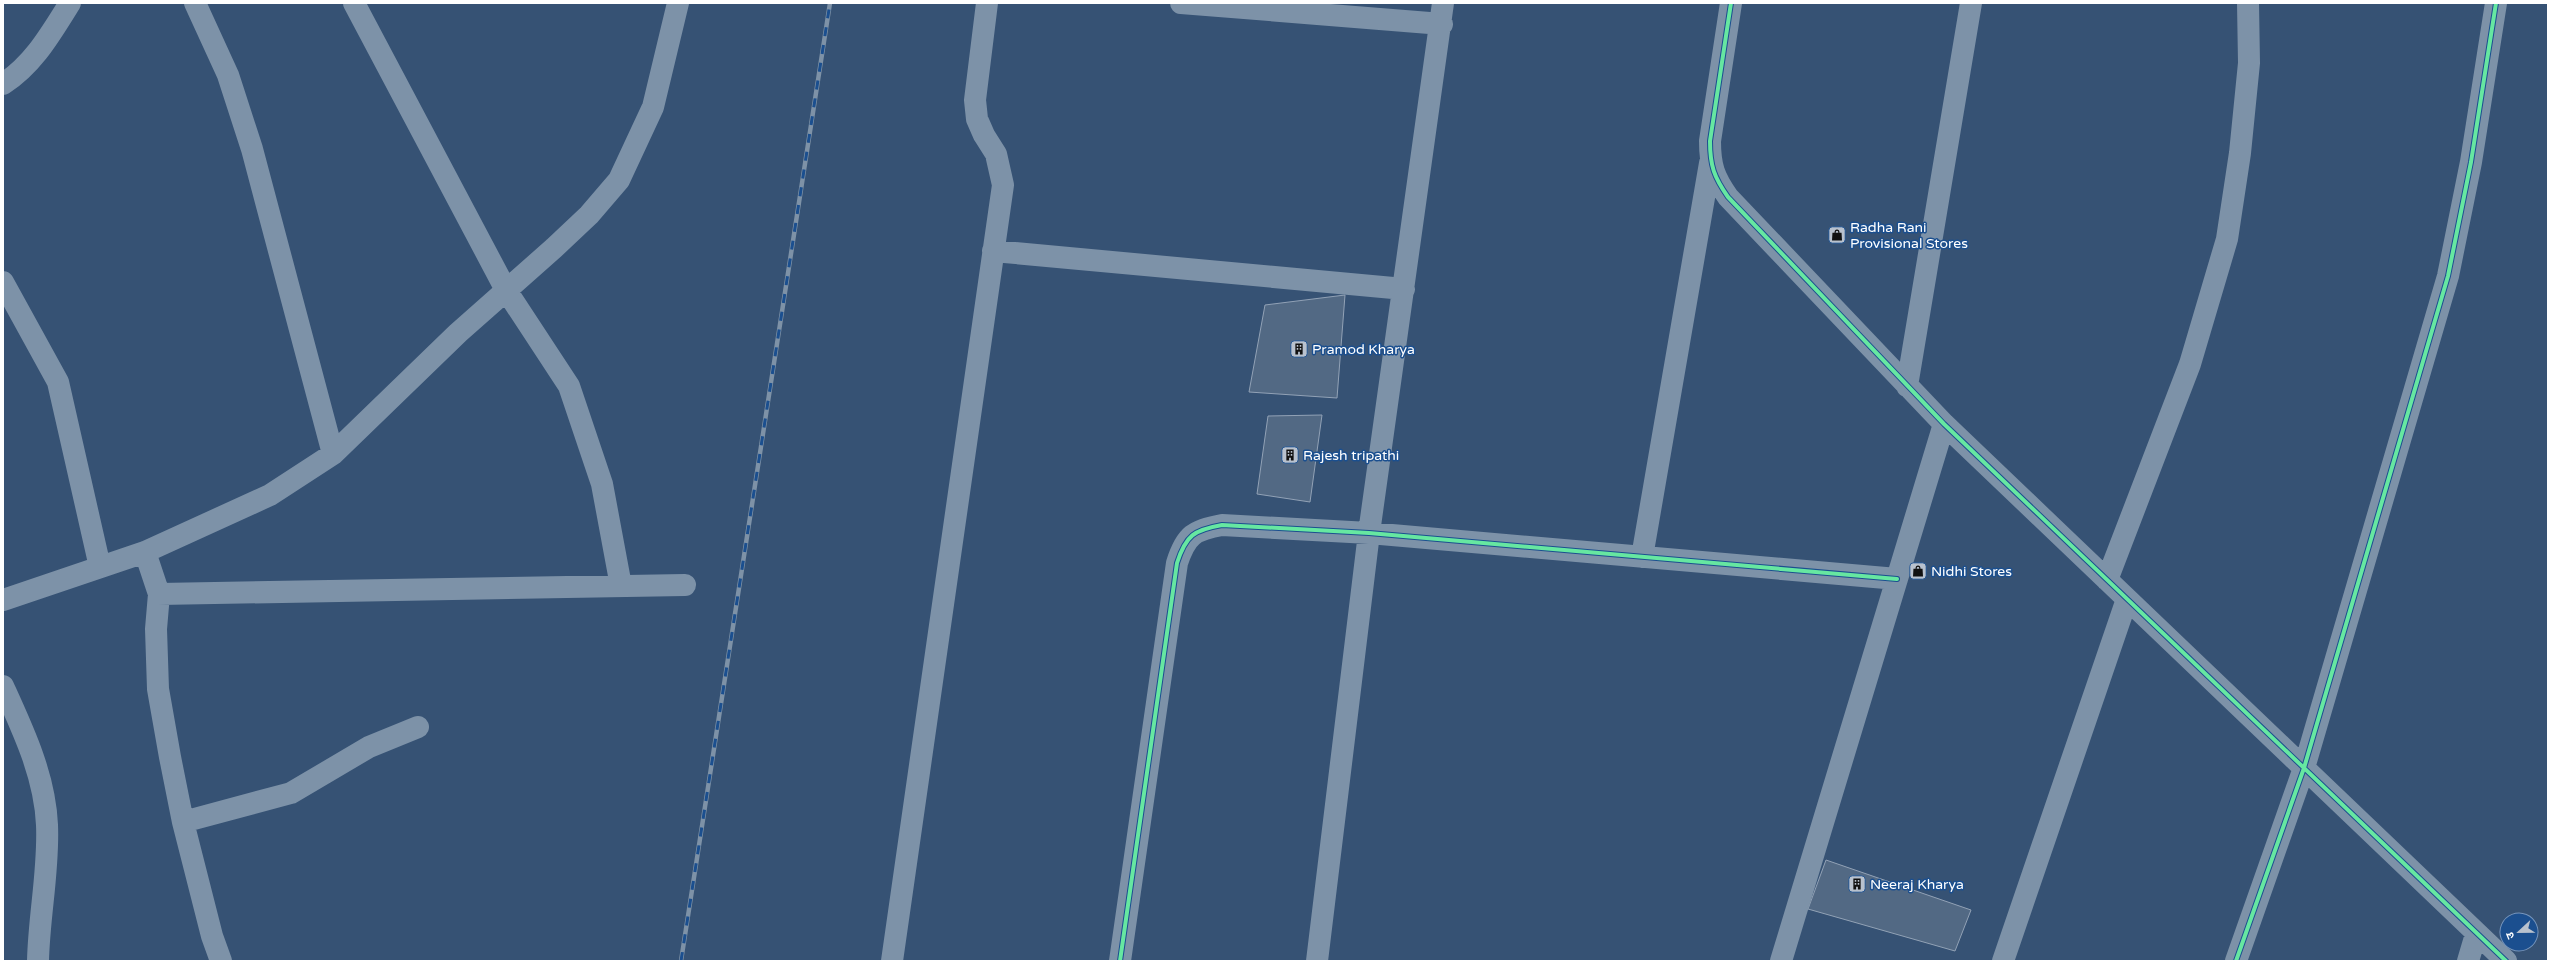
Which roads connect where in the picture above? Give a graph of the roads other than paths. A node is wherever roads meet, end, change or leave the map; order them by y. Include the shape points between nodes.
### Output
1 (70, 3) edge
2 (195, 3) edge
3 (354, 3) edge
4 (678, 3) edge
5 (986, 3) edge
6 (1182, 3) edge
7 (1443, 3) edge
8 (1731, 3) edge
9 (1971, 3) edge
10 (2248, 3) edge
11 (2496, 3) edge
12 (1442, 24) junction
13 (3, 84) edge
14 (1710, 162) junction
15 (993, 251) junction
16 (3, 282) edge
17 (1404, 289) junction
18 (506, 290) junction
19 (1907, 386) junction
20 (1944, 424) junction
21 (333, 454) junction
22 (1369, 533) junction
23 (145, 552) junction
24 (1642, 557) junction
25 (100, 567) junction
26 (1897, 579) junction
27 (2107, 580) junction
28 (685, 585) dead end
29 (621, 586) junction
30 (159, 594) junction
31 (2127, 599) junction
32 (3, 600) edge
33 (3, 686) edge
34 (418, 727) dead end
35 (2304, 768) junction
36 (183, 822) junction
37 (2476, 934) junction
38 (38, 961) edge
39 (221, 961) edge
40 (892, 961) edge
41 (1120, 961) edge
42 (1317, 961) edge
43 (1781, 961) edge
44 (2003, 961) edge
45 (2236, 961) edge
46 (2468, 961) edge
47 (2506, 961) edge

1 - 13 street via 38,54
2 - 21 street via 228,75 252,149
3 - 18 street
4 - 18 street via 653,107 619,180 589,215
5 - 15 street via 975,100 977,119 996,154 1003,185
6 - 12 street
7 - 12 street
8 - 14 street via 1710,142
9 - 19 street
10 - 27 street via 2249,63 2240,153 2227,239 2190,364
11 - 35 street via 2471,162 2448,276
12 - 17 street
14 - 19 street via 1717,181 1744,216
14 - 24 street
15 - 17 street
15 - 40 street
16 - 25 street via 58,382
17 - 22 street
18 - 21 street via 458,332
18 - 29 street via 569,386 602,484
19 - 20 street
20 - 26 street
20 - 27 street
21 - 23 street via 270,495
22 - 24 street
22 - 41 street via 1222,525 1204,528 1191,535 1182,546 1177,563
22 - 42 street
23 - 25 street
23 - 30 street
24 - 26 street
25 - 32 street
26 - 43 street
27 - 31 street
28 - 29 street
29 - 30 street
30 - 36 street via 156,629 158,689
31 - 35 street
31 - 44 street
33 - 38 street via 30,746 47,823 47,870 39,930
34 - 36 street via 369,747 291,793
35 - 37 street
35 - 45 street
36 - 39 street via 212,936
37 - 46 street
37 - 47 street

